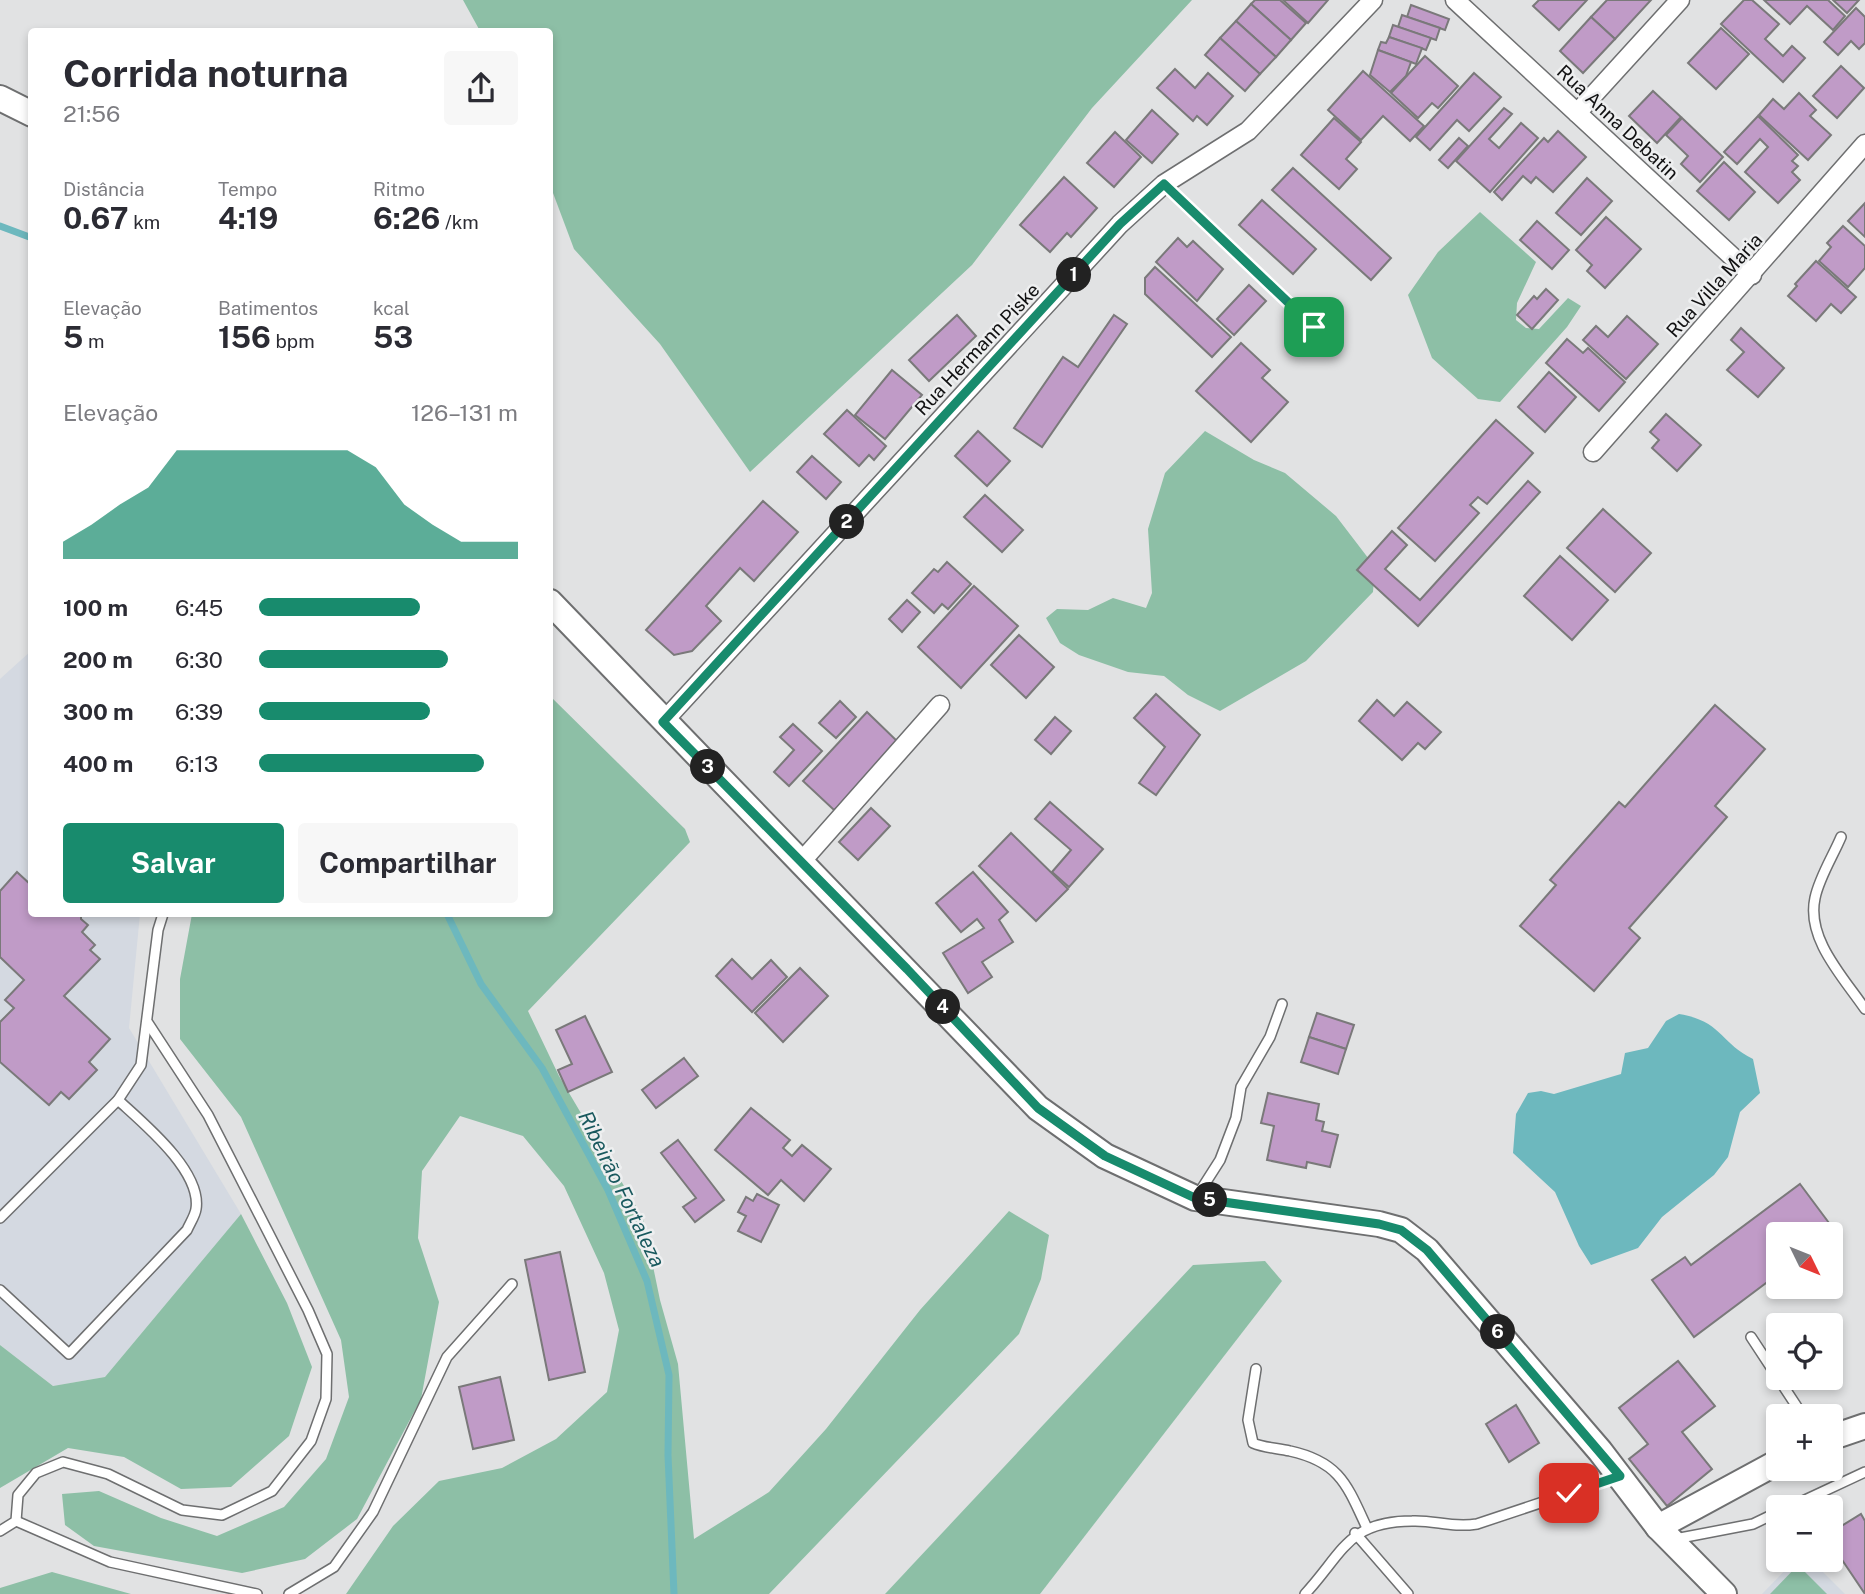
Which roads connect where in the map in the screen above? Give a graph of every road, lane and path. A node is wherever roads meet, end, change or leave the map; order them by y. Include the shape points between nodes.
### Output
1 (1373, 0) edge
2 (1455, 0) edge
3 (1680, 0) edge
4 (0, 98) edge
5 (28, 112) edge
6 (1577, 113) junction
7 (1865, 144) edge
8 (1164, 184) junction
9 (1752, 275) junction
10 (1314, 327) dead end
11 (1593, 452) dead end
12 (553, 605) edge
13 (940, 705) dead end
14 (663, 722) junction
15 (1842, 837) dead end
16 (802, 862) junction
17 (162, 917) edge
18 (1282, 1004) dead end
19 (1865, 1009) edge
20 (148, 1023) junction
21 (118, 1100) junction
22 (1195, 1198) junction
23 (0, 1218) edge
24 (512, 1284) dead end
25 (0, 1290) edge
26 (1751, 1337) dead end
27 (1256, 1369) dead end
28 (1794, 1404) edge
29 (1865, 1426) edge
30 (1843, 1434) edge
31 (1766, 1470) edge
32 (1865, 1472) edge
33 (1620, 1476) junction
34 (1816, 1495) edge
35 (1766, 1518) edge
36 (16, 1521) junction
37 (1367, 1528) junction
38 (0, 1531) edge
39 (1355, 1533) junction
40 (1664, 1534) junction
41 (257, 1594) edge
42 (289, 1594) edge
43 (1305, 1594) edge
44 (1408, 1594) edge
45 (1724, 1594) edge

1 - 8 street, Rua Hermann Piske via 1248,131
2 - 6 street, Rua Anna Debatin
3 - 6 street
4 - 5 street
6 - 9 street, Rua Anna Debatin
7 - 9 street, Rua Villa Maria
8 - 10 lane
8 - 14 street, Rua Hermann Piske via 1120,224
9 - 11 street, Rua Villa Maria
12 - 14 street
13 - 16 street
14 - 16 street
15 - 19 lane via 1815,897 1814,926
16 - 22 street via 1038,1108 1105,1156
17 - 20 lane
18 - 22 lane via 1266,1045 1241,1087 1236,1118 1220,1160
20 - 21 lane via 141,1065
20 - 36 lane via 208,1115 308,1310 327,1354 326,1399 311,1441 272,1491 222,1515 182,1510 108,1474 63,1462 36,1473 18,1495
21 - 23 lane
21 - 25 lane via 170,1151 193,1184 196,1209 187,1230 69,1354
22 - 33 street via 1401,1230 1427,1250
24 - 42 lane via 447,1357 373,1512 334,1567
26 - 28 lane
27 - 37 lane via 1248,1420 1253,1443 1318,1458 1332,1467 1349,1489
29 - 30 street
31 - 40 street
32 - 34 lane
33 - 37 lane via 1477,1524 1454,1527 1414,1520
33 - 40 street
35 - 40 lane via 1753,1524
36 - 38 lane
36 - 41 lane via 110,1562
37 - 39 lane
39 - 43 lane
39 - 44 lane
40 - 45 street

